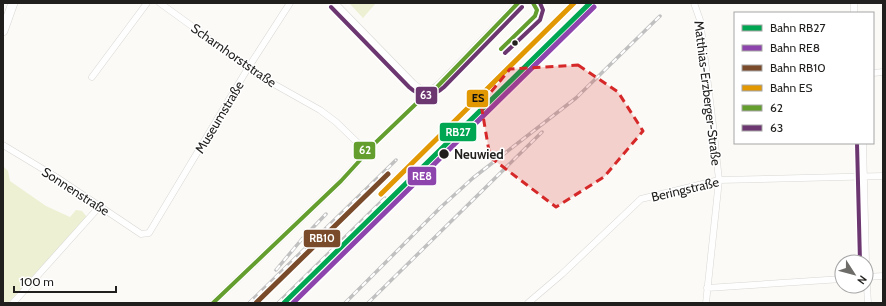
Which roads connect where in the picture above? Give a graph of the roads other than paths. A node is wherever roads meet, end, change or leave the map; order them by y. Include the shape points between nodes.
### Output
1 (13, 3) edge
2 (147, 3) edge
3 (160, 3) edge
4 (290, 3) edge
5 (335, 3) edge
6 (518, 3) edge
7 (694, 3) edge
8 (4, 27) edge
9 (248, 68) junction
10 (92, 77) dead end
11 (3, 144) edge
12 (863, 144) edge
13 (865, 176) junction
14 (883, 176) edge
15 (719, 180) junction
16 (100, 206) junction
17 (149, 233) joint
18 (866, 254) edge
19 (834, 280) edge
20 (707, 288) junction
21 (12, 303) edge
22 (213, 303) edge
23 (528, 303) edge
24 (706, 303) edge

1 - 8 main road
2 - 10 street
3 - 9 street, Scharnhorststraße
4 - 9 street, Museumstraße
5 - 6 street via 413,83 424,91 437,87
7 - 15 street, Matthias-Erzberger-Straße via 700,20
9 - 17 street, Museumstraße
9 - 22 street, Scharnhorststraße via 320,110 365,150 362,158 341,181
11 - 16 street, Sonnenstraße
12 - 13 street
13 - 14 street, Beringstraße
13 - 15 street, Beringstraße
13 - 18 street
15 - 20 street, Matthias-Erzberger-Straße
15 - 23 street, Beringstraße via 641,199
16 - 17 street, Sonnenstraße via 141,234
16 - 21 street
19 - 20 street
20 - 24 street, Matthias-Erzberger-Straße

